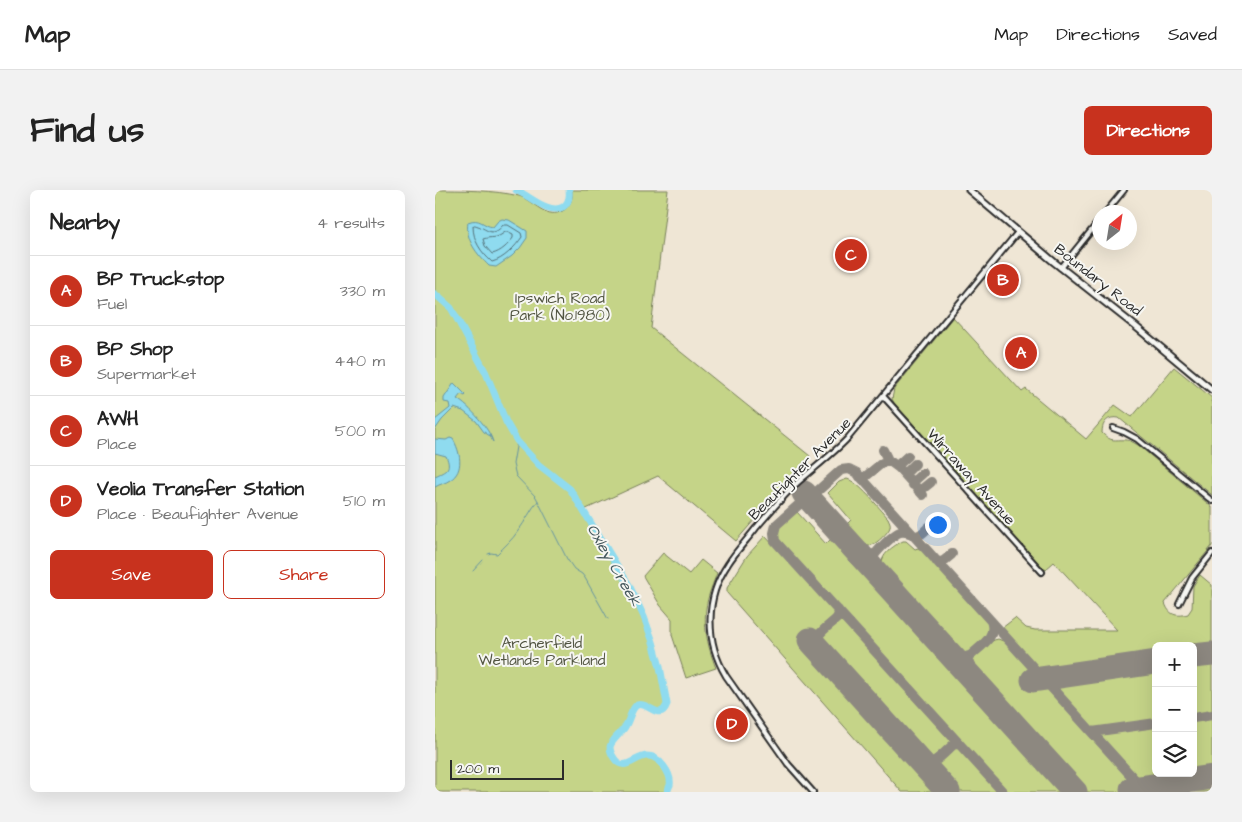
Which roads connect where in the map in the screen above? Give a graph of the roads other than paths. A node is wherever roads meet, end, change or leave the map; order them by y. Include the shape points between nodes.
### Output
1 (969, 190) edge
2 (1124, 190) edge
3 (1112, 205) edge
4 (1092, 230) edge
5 (1018, 232) junction
6 (1061, 268) junction
7 (1212, 390) edge
8 (883, 396) junction
9 (1113, 428) dead end
10 (1212, 501) edge
11 (1212, 553) edge
12 (1042, 572) dead end
13 (1179, 604) dead end
14 (813, 792) edge

1 - 5 main road, Boundary Road
2 - 3 street
4 - 6 street
5 - 6 main road, Boundary Road
5 - 8 street, Beaufighter Avenue
6 - 7 main road, Boundary Road
8 - 12 street, Wirraway Avenue
8 - 14 street, Beaufighter Avenue via 841,446 779,501 727,564 711,607 710,634 722,669 793,772
9 - 10 street via 1137,440
11 - 13 street via 1192,578

